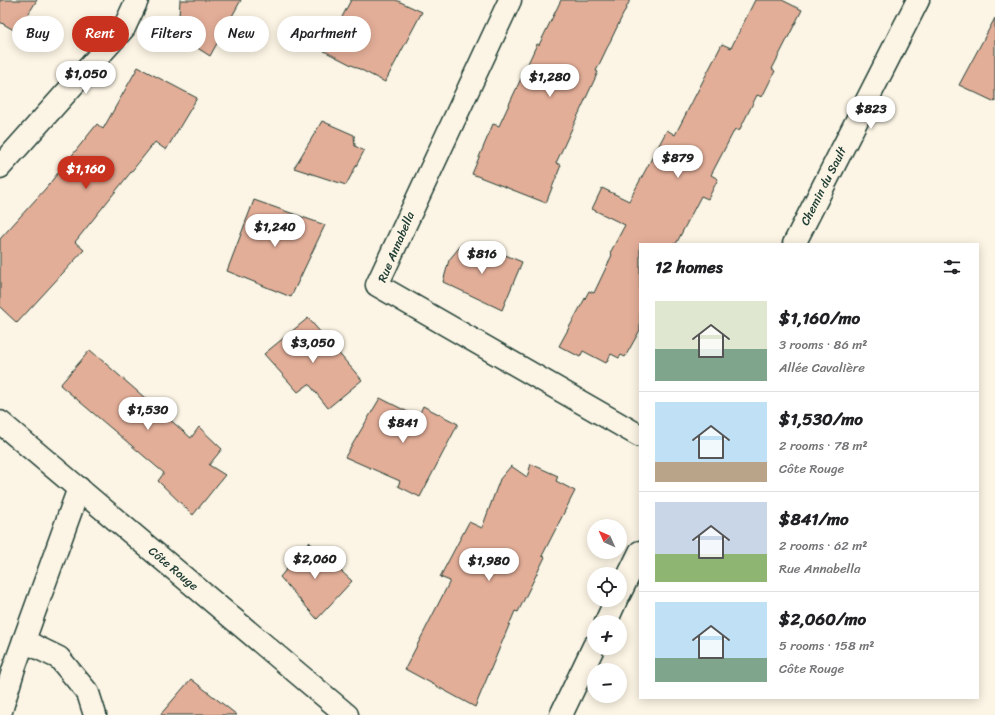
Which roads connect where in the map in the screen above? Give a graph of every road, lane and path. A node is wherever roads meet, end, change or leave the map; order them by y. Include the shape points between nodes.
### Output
1 (137, 0) edge
2 (510, 0) edge
3 (918, 0) edge
4 (0, 167) edge
5 (795, 243) edge
6 (0, 422) edge
7 (639, 435) edge
8 (79, 488) junction
9 (639, 554) edge
10 (627, 579) edge
11 (24, 641) junction
12 (590, 655) edge
13 (0, 714) edge
14 (95, 715) edge
15 (347, 715) edge
16 (561, 715) edge

1 - 4 street via 124,28
2 - 7 street, Rue Annabella via 377,284
3 - 5 street, Chemin du Sault
6 - 8 street, Côte Rouge
8 - 11 street
8 - 15 street, Côte Rouge
9 - 10 street
11 - 13 street
11 - 14 street via 59,658 88,693
12 - 16 street

